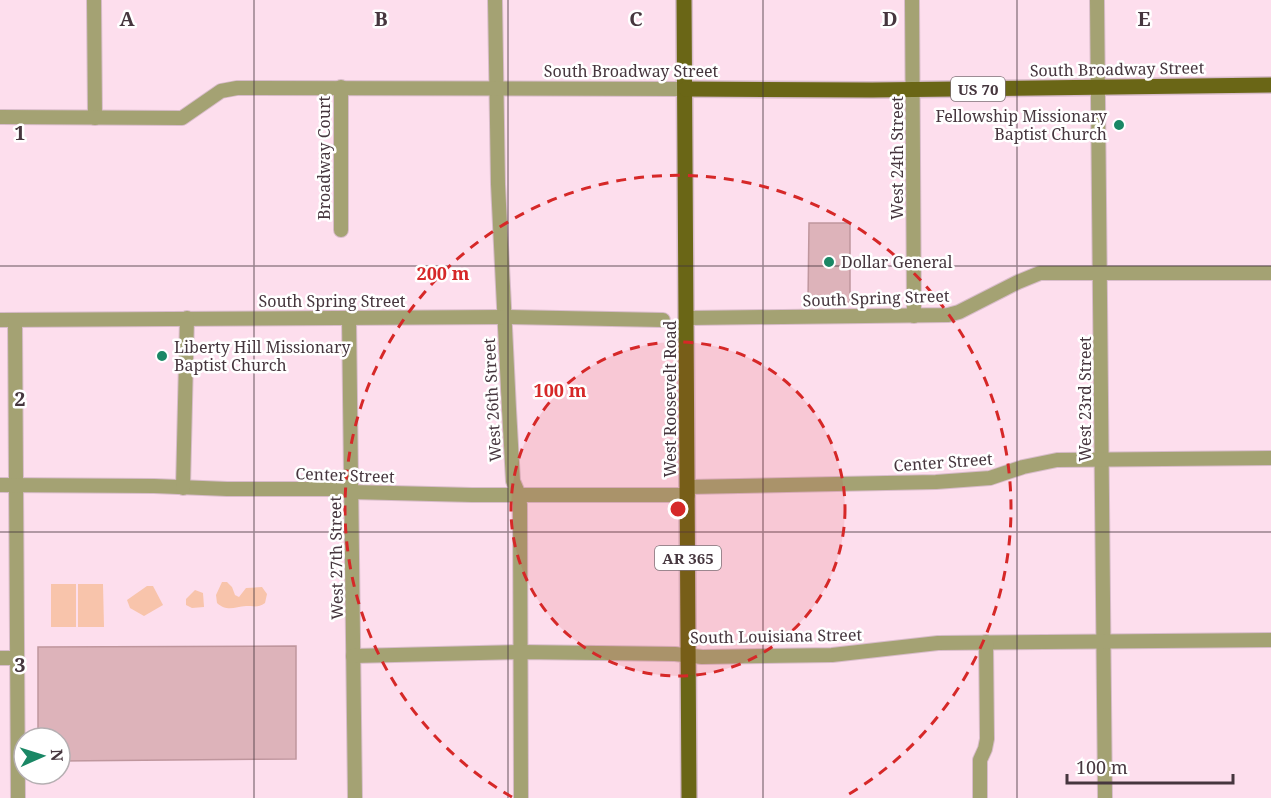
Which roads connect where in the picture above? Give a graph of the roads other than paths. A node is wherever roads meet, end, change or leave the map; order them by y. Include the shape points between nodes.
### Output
1 (94, 0) edge
2 (495, 0) edge
3 (684, 0) edge
4 (912, 0) edge
5 (1097, 0) edge
6 (1271, 85) edge
7 (1099, 86) junction
8 (341, 87) junction
9 (498, 88) junction
10 (686, 89) junction
11 (913, 89) junction
12 (0, 117) edge
13 (95, 118) junction
14 (341, 230) dead end
15 (1100, 273) junction
16 (1271, 273) edge
17 (914, 316) junction
18 (349, 317) junction
19 (504, 317) junction
20 (187, 318) junction
21 (688, 318) junction
22 (0, 320) edge
23 (15, 320) junction
24 (663, 320) dead end
25 (1271, 458) edge
26 (1102, 459) junction
27 (0, 485) edge
28 (17, 485) junction
29 (183, 488) junction
30 (688, 491) junction
31 (351, 492) junction
32 (519, 495) junction
33 (1271, 640) edge
34 (1103, 641) junction
35 (987, 642) junction
36 (520, 652) junction
37 (689, 654) junction
38 (353, 656) junction
39 (0, 658) edge
40 (16, 658) junction
41 (18, 798) edge
42 (355, 798) edge
43 (522, 798) edge
44 (689, 798) edge
45 (980, 798) edge
46 (1105, 798) edge

1 - 13 street
2 - 9 street, West 26th Street
3 - 10 main road, West Roosevelt Road
4 - 11 street, West 24th Street
5 - 7 street, West 23rd Street
6 - 7 main road, South Broadway Street / US 70
7 - 11 main road, South Broadway Street / US 70
7 - 15 street, West 23rd Street
8 - 9 street, South Broadway Street
8 - 13 street, South Broadway Street via 224,89 182,118
8 - 14 street, Broadway Court
9 - 10 street, South Broadway Street
9 - 19 street, West 26th Street
10 - 11 main road, South Broadway Street / US 70
10 - 21 main road, West Roosevelt Road / AR 365
11 - 17 street, West 24th Street
12 - 13 street, South Broadway Street
15 - 16 street, South Spring Street
15 - 17 street, South Spring Street via 1040,273 959,312
15 - 26 street, West 23rd Street
17 - 21 street, South Spring Street
18 - 19 street, South Spring Street
18 - 20 street, South Spring Street
18 - 31 street, West 27th Street
19 - 24 street, South Spring Street
19 - 32 street, West 26th Street via 513,481
20 - 23 street, South Spring Street
20 - 29 street
21 - 30 main road, West Roosevelt Road / AR 365
22 - 23 street, South Spring Street
23 - 28 street
25 - 26 street, Center Street
26 - 30 street, Center Street via 1040,462 993,478
26 - 34 street, West 23rd Street
27 - 28 street, Center Street
28 - 29 street, Center Street
28 - 40 street
29 - 31 street, Center Street
30 - 32 street, Center Street
30 - 37 main road, West Roosevelt Road / AR 365
31 - 32 street, Center Street
31 - 38 street, West 27th Street
32 - 36 street, West 26th Street
33 - 34 street, South Louisiana Street
34 - 35 street, South Louisiana Street
34 - 46 street, West 23rd Street
35 - 37 street, South Louisiana Street via 938,643 832,655
35 - 45 street via 987,738 980,759
36 - 37 street, South Louisiana Street
36 - 38 street, South Louisiana Street
36 - 43 street, West 26th Street
37 - 44 main road, West Roosevelt Road / AR 365
38 - 42 street, West 27th Street
39 - 40 street
40 - 41 street

